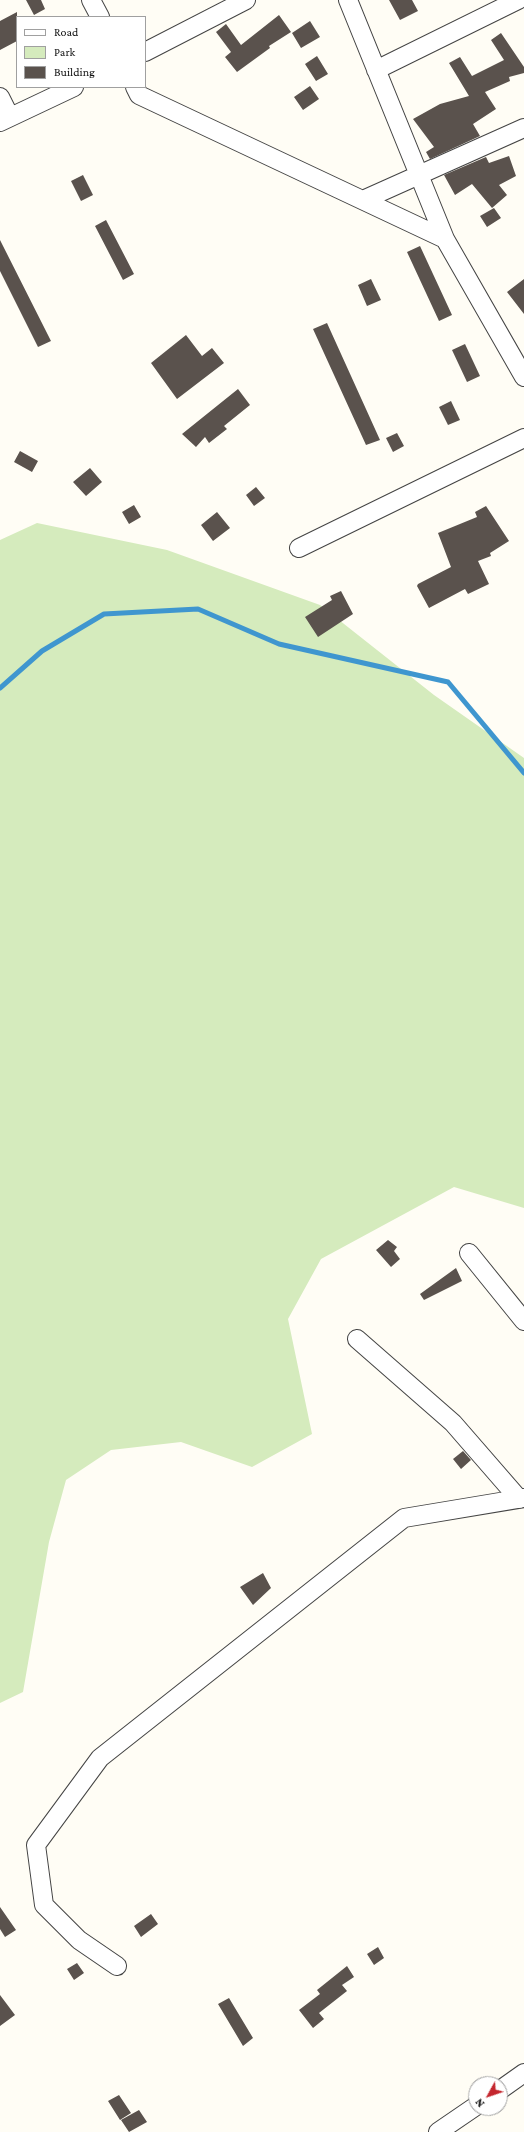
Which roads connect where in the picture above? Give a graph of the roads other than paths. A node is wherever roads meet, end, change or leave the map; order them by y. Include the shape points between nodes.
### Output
1 (91, 0) edge
2 (246, 0) edge
3 (348, 0) edge
4 (518, 0) edge
5 (99, 16) edge
6 (146, 51) edge
7 (376, 70) junction
8 (72, 88) edge
9 (136, 88) edge
10 (0, 97) edge
11 (5, 120) edge
12 (524, 128) edge
13 (419, 175) junction
14 (363, 200) junction
15 (445, 238) junction
16 (524, 377) edge
17 (524, 438) edge
18 (299, 548) dead end
19 (469, 1253) dead end
20 (524, 1322) edge
21 (357, 1339) dead end
22 (522, 1498) edge
23 (117, 1966) dead end
24 (524, 2073) edge
25 (508, 2084) edge
26 (468, 2111) edge
27 (438, 2132) edge

1 - 5 street
2 - 6 street
3 - 7 street
4 - 7 street
7 - 13 street
8 - 11 street
9 - 14 street via 139,95
10 - 11 street
12 - 13 street
13 - 14 street
13 - 15 street
14 - 15 street
15 - 16 street
17 - 18 street
19 - 20 street
21 - 22 street via 453,1423
22 - 23 street via 404,1518 100,1758 36,1845 44,1905 79,1940
24 - 25 street
26 - 27 street

